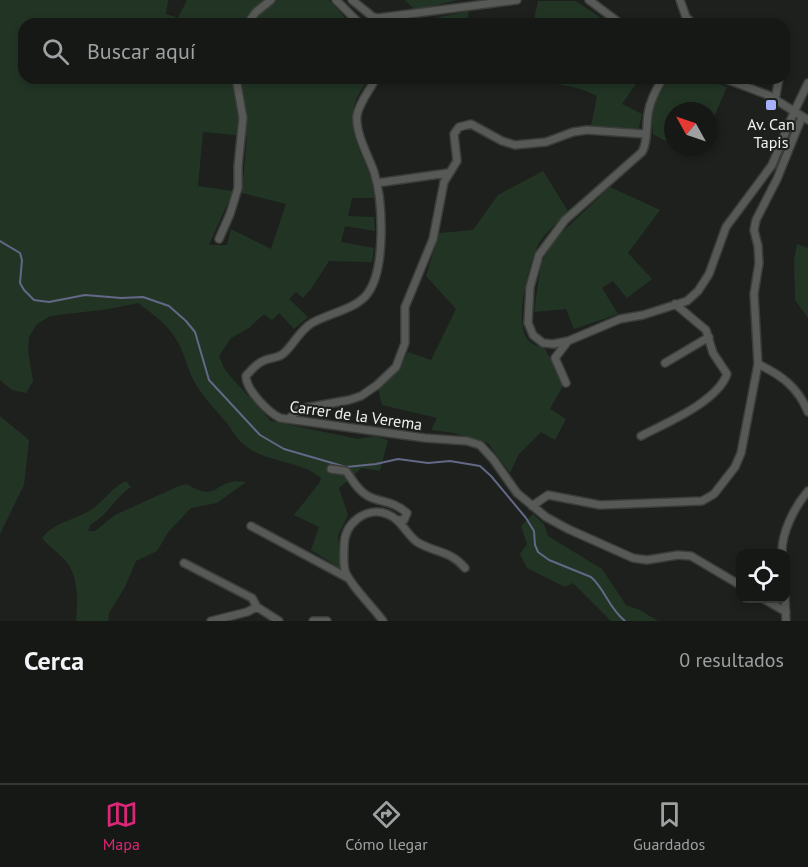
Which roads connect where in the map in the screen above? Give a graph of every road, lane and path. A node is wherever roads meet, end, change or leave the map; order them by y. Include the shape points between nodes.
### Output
1 (270, 0) edge
2 (336, 0) edge
3 (352, 0) edge
4 (517, 0) edge
5 (589, 0) edge
6 (680, 0) edge
7 (252, 18) edge
8 (354, 18) edge
9 (372, 18) edge
10 (613, 18) edge
11 (689, 18) edge
12 (808, 83) edge
13 (237, 84) edge
14 (372, 84) edge
15 (659, 84) edge
16 (739, 84) edge
17 (778, 84) edge
18 (775, 100) junction
19 (794, 112) junction
20 (805, 119) edge
21 (645, 135) junction
22 (775, 158) junction
23 (784, 162) junction
24 (448, 173) junction
25 (377, 183) junction
26 (219, 239) dead end
27 (675, 304) junction
28 (709, 337) junction
29 (568, 341) junction
30 (665, 363) dead end
31 (758, 364) junction
32 (566, 383) dead end
33 (808, 412) edge
34 (289, 419) junction
35 (641, 436) dead end
36 (331, 468) dead end
37 (808, 491) edge
38 (532, 506) junction
39 (397, 520) junction
40 (251, 526) dead end
41 (783, 549) edge
42 (184, 563) dead end
43 (465, 568) dead end
44 (350, 579) junction
45 (736, 582) edge
46 (771, 603) edge
47 (785, 603) edge
48 (257, 607) junction
49 (786, 612) junction
50 (211, 621) edge
51 (279, 621) edge
52 (313, 621) edge
53 (327, 621) edge
54 (383, 621) edge
55 (786, 621) edge

1 - 7 street
2 - 8 street
3 - 9 street
4 - 9 street
5 - 10 street
6 - 11 street
12 - 19 street
13 - 26 street via 244,123 238,188
14 - 25 street, Carrer de la Verema via 357,115
15 - 21 street via 652,96
16 - 18 street
17 - 18 street
18 - 19 street
19 - 20 street
19 - 22 street
20 - 23 street
21 - 24 street via 587,130 546,142 515,145 465,124 454,132 457,161
21 - 29 street via 642,152 565,220 539,255 530,287 529,328 546,344
22 - 23 street
22 - 27 street via 726,227 709,274 698,291 687,301
23 - 31 street via 754,230 759,263 754,294
24 - 25 street
24 - 34 street via 433,239 405,307 405,343 396,367 361,396 299,409
25 - 34 street, Carrer de la Verema via 381,232 377,269 367,295 309,325 283,355 254,366 246,376 246,382 267,409
27 - 28 street
27 - 29 street via 620,319
28 - 30 street
28 - 35 street via 727,374 725,379 705,400
29 - 32 street via 555,358
31 - 33 street via 793,386
31 - 38 street via 741,453 714,494 702,501 600,505 548,495
34 - 38 street, Carrer de la Verema via 480,445
36 - 39 street via 345,471 368,496 398,505 407,513 404,520
37 - 41 street via 787,529
38 - 45 street, Carrer de la Verema via 568,529 633,558 691,555
39 - 43 street via 419,543 449,554
39 - 44 street via 375,512 349,527 344,540 345,571
40 - 44 street
42 - 48 street via 252,598
44 - 54 street
46 - 49 street
47 - 49 street
48 - 50 street
48 - 51 street
49 - 55 street
52 - 53 street

